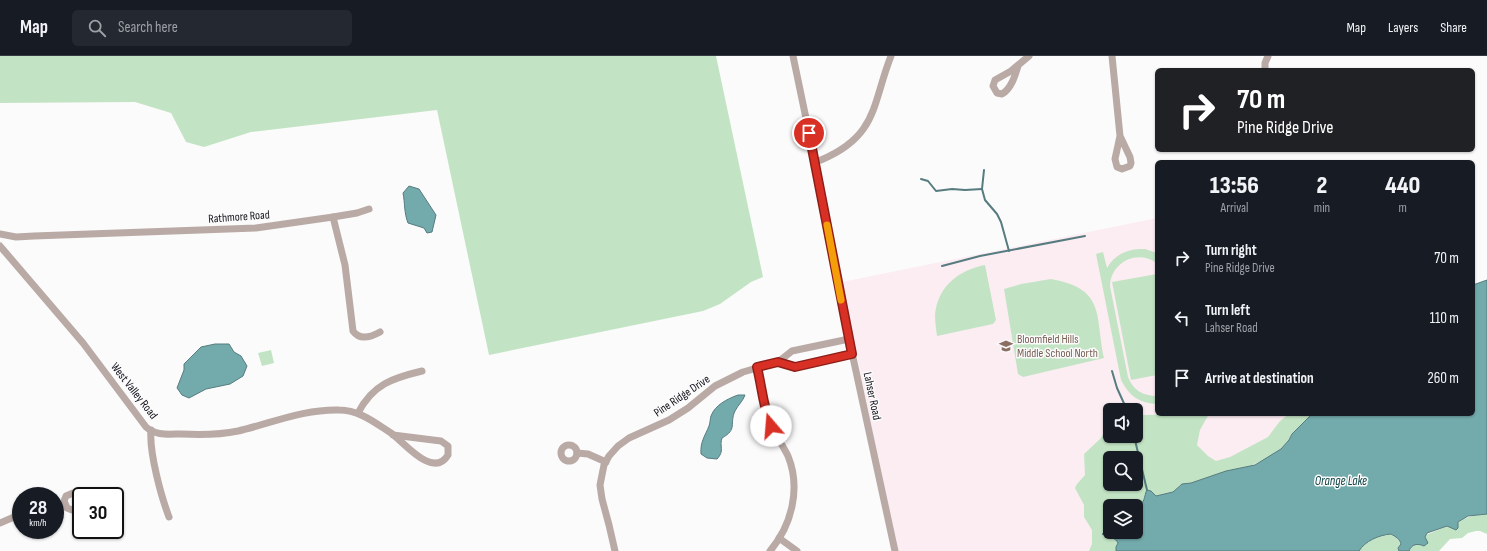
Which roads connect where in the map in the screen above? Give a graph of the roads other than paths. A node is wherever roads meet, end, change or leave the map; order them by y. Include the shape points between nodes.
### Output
1 (793, 56) edge
2 (891, 56) edge
3 (1029, 56) edge
4 (1112, 56) edge
5 (1268, 56) edge
6 (1018, 66) dead end
7 (1264, 68) edge
8 (1120, 136) dead end
9 (821, 160) dead end
10 (369, 208) dead end
11 (333, 217) junction
12 (0, 234) edge
13 (0, 246) edge
14 (380, 332) dead end
15 (849, 339) junction
16 (852, 354) junction
17 (778, 362) junction
18 (757, 367) junction
19 (422, 371) dead end
20 (358, 413) junction
21 (151, 430) junction
22 (393, 434) junction
23 (577, 453) dead end
24 (606, 462) junction
25 (72, 494) edge
26 (64, 504) joint
27 (72, 510) edge
28 (169, 517) dead end
29 (12, 518) edge
30 (0, 523) edge
31 (779, 538) junction
32 (615, 551) edge
33 (770, 551) edge
34 (797, 551) edge
35 (895, 551) edge

1 - 15 street, Lahser Road
2 - 9 street via 867,123 851,141
3 - 6 street
4 - 8 street
5 - 7 street
10 - 11 street, Rathmore Road
11 - 12 street, Rathmore Road via 256,228 16,237
11 - 14 street via 345,265 353,331 356,335 364,337 371,337
13 - 21 street, West Valley Road
15 - 16 street, Lahser Road
15 - 17 street, Pine Ridge Drive via 792,351
16 - 17 street, Pine Ridge Drive via 795,367
16 - 35 street, Lahser Road
17 - 18 street, Pine Ridge Drive
18 - 24 street, Pine Ridge Drive via 727,379 669,420 624,441
18 - 31 street via 769,420 786,454 792,473 794,492 791,511
19 - 20 street via 398,377 384,384 371,395
20 - 21 street, West Valley Road via 336,410 310,412 236,431 208,434 164,434
20 - 22 street, West Valley Road
21 - 28 street via 152,454
22 - 22 street, West Valley Road via 423,460 437,462 447,456 448,446 441,441
23 - 24 street via 588,454
24 - 32 street, Pine Ridge Drive via 600,490
25 - 26 street via 66,496
26 - 27 street
29 - 30 street
31 - 33 street
31 - 34 street

